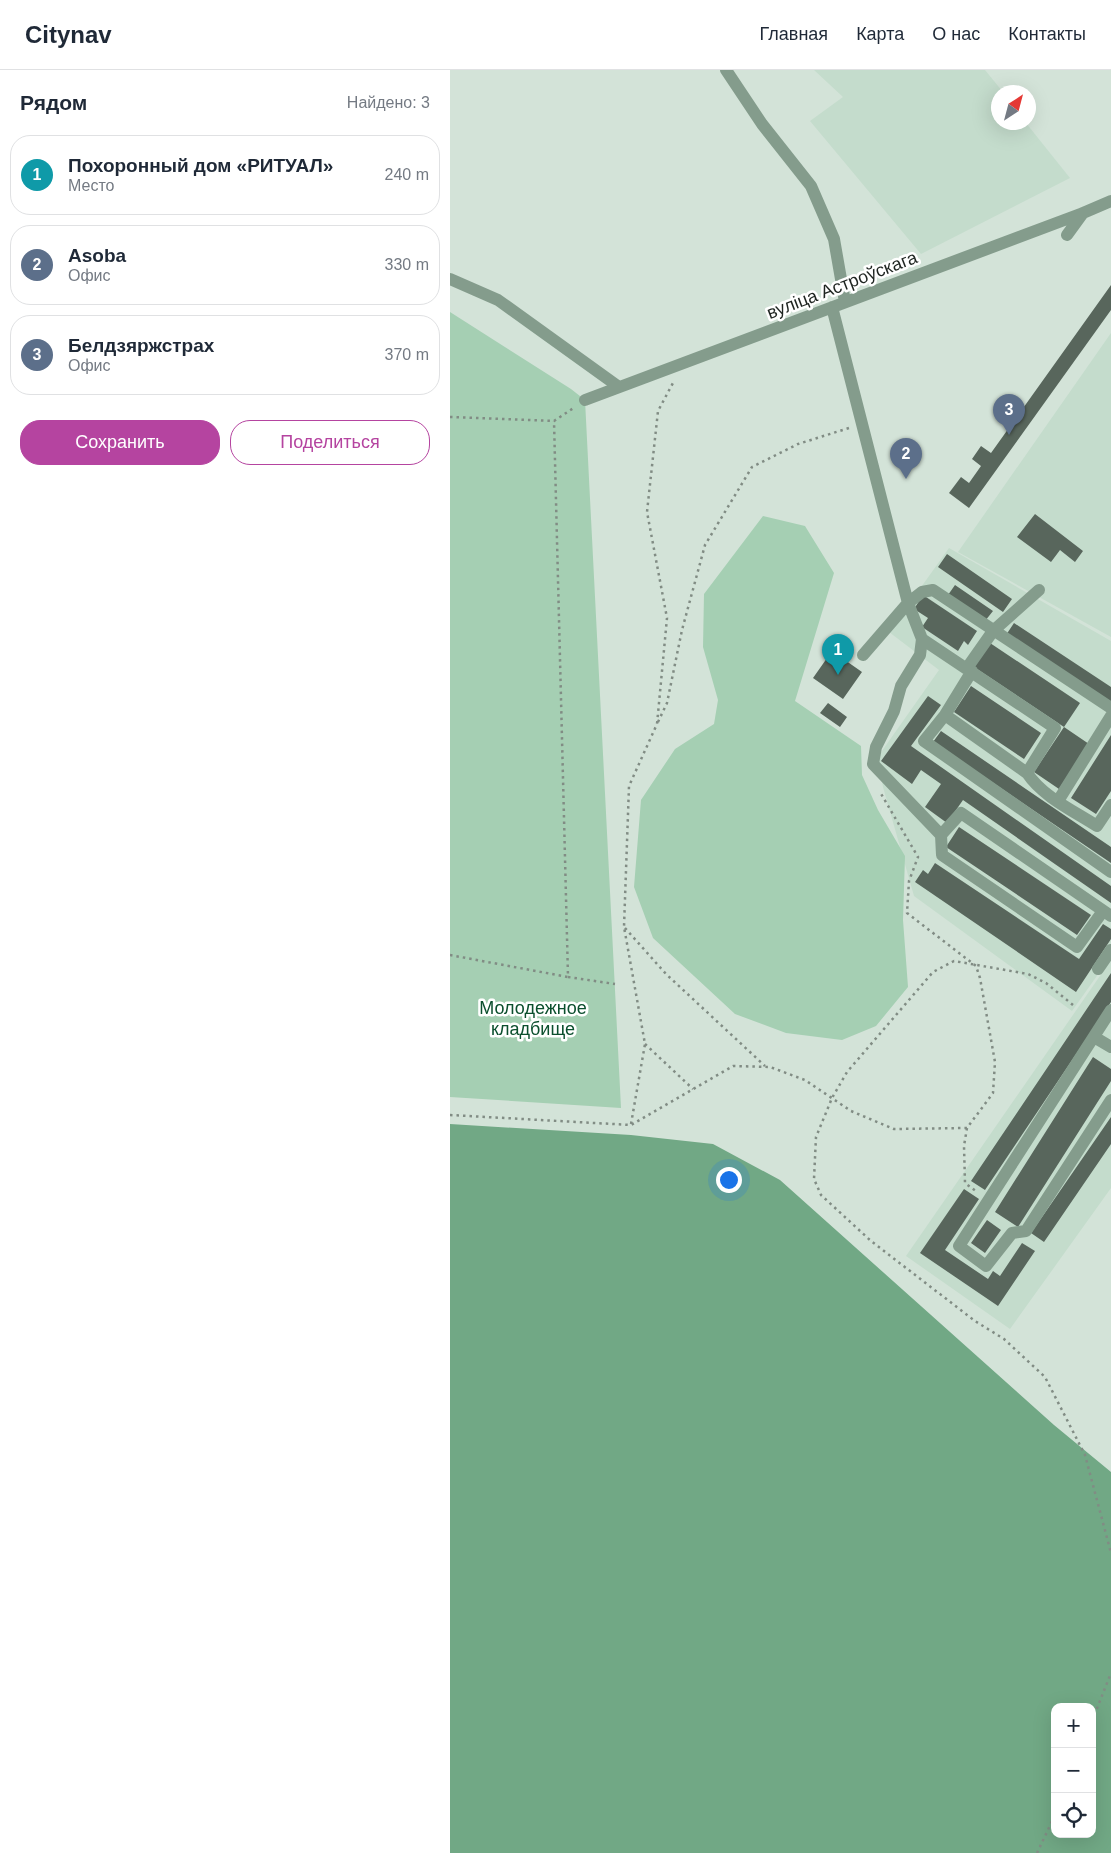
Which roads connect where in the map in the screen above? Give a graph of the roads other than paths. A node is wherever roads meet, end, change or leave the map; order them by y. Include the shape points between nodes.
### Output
1 (726, 70) edge
2 (1111, 201) edge
3 (1083, 213) junction
4 (1067, 235) dead end
5 (450, 279) edge
6 (845, 302) junction
7 (832, 307) junction
8 (619, 388) junction
9 (585, 400) road end
10 (1039, 590) dead end
11 (908, 603) junction
12 (993, 631) junction
13 (922, 639) junction
14 (863, 655) dead end
15 (969, 670) junction
16 (1111, 708) edge
17 (945, 715) junction
18 (1111, 716) edge
19 (1027, 773) junction
20 (1058, 801) junction
21 (1111, 805) edge
22 (941, 835) junction
23 (1111, 872) edge
24 (1107, 914) edge
25 (1111, 950) edge
26 (1098, 969) dead end
27 (1111, 1010) edge
28 (1094, 1037) junction
29 (1111, 1048) edge
30 (1111, 1100) edge

1 - 6 street via 762,124 811,186 834,239
2 - 3 street, вуліца Астроўскага
3 - 4 street
3 - 6 street, вуліца Астроўскага
5 - 8 street via 498,300
6 - 7 street, вуліца Астроўскага
7 - 8 street, вуліца Астроўскага
7 - 11 street
8 - 9 street, вуліца Астроўскага
10 - 12 street
11 - 12 street via 922,592 933,590
11 - 13 street
11 - 14 street
12 - 15 street
12 - 16 street
13 - 15 street
13 - 22 street via 920,655 901,686 894,711 876,747 873,764
15 - 17 street
15 - 19 street via 1055,728
17 - 19 street
17 - 23 street via 924,741
18 - 20 street
19 - 20 street via 1033,782
20 - 21 street via 1097,826
22 - 24 street via 961,813
22 - 24 street via 942,855 1077,947
25 - 26 street
27 - 28 street
28 - 29 street
28 - 30 street via 959,1246 986,1266 1012,1233 1026,1231

